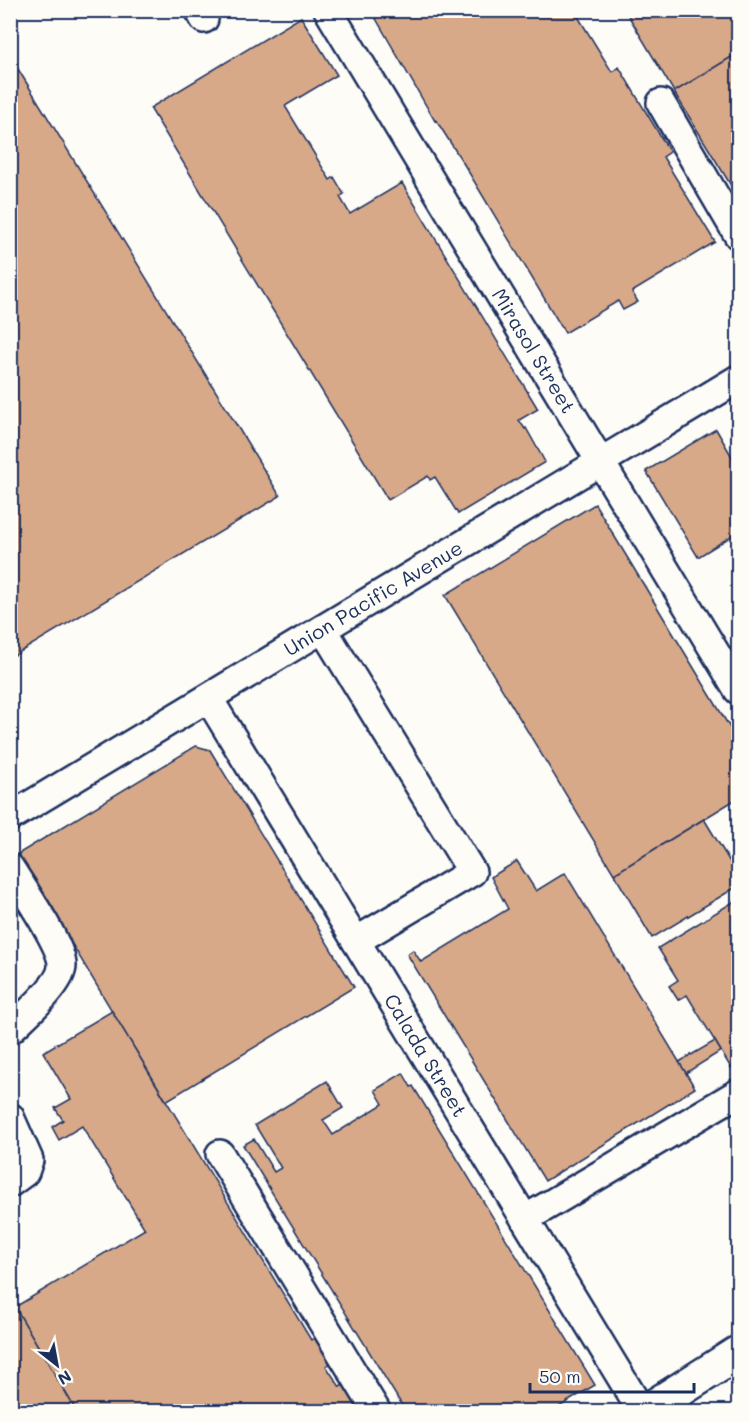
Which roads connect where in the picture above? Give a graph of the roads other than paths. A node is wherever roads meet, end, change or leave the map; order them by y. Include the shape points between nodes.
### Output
1 (328, 10) edge
2 (661, 103) dead end
3 (738, 235) edge
4 (738, 379) edge
5 (600, 462) junction
6 (323, 629) junction
7 (738, 690) edge
8 (208, 699) junction
9 (10, 818) edge
10 (10, 868) edge
11 (356, 941) junction
12 (10, 1030) edge
13 (738, 1093) edge
14 (10, 1117) edge
15 (220, 1154) dead end
16 (10, 1183) edge
17 (525, 1219) junction
18 (738, 1353) edge
19 (377, 1412) edge
20 (644, 1412) edge

1 - 5 street, Mirasol Street
2 - 3 street
4 - 5 street, Union Pacific Avenue
5 - 6 street, Union Pacific Avenue
5 - 7 street, Mirasol Street
6 - 8 street, Union Pacific Avenue
6 - 11 street via 472,872
8 - 9 street, Union Pacific Avenue
8 - 11 street, Calada Street
10 - 12 street via 59,950 63,967 56,981
11 - 17 street, Calada Street
13 - 17 street
14 - 16 street via 29,1160 25,1172
15 - 19 street
17 - 20 street, Calada Street
18 - 20 main road

